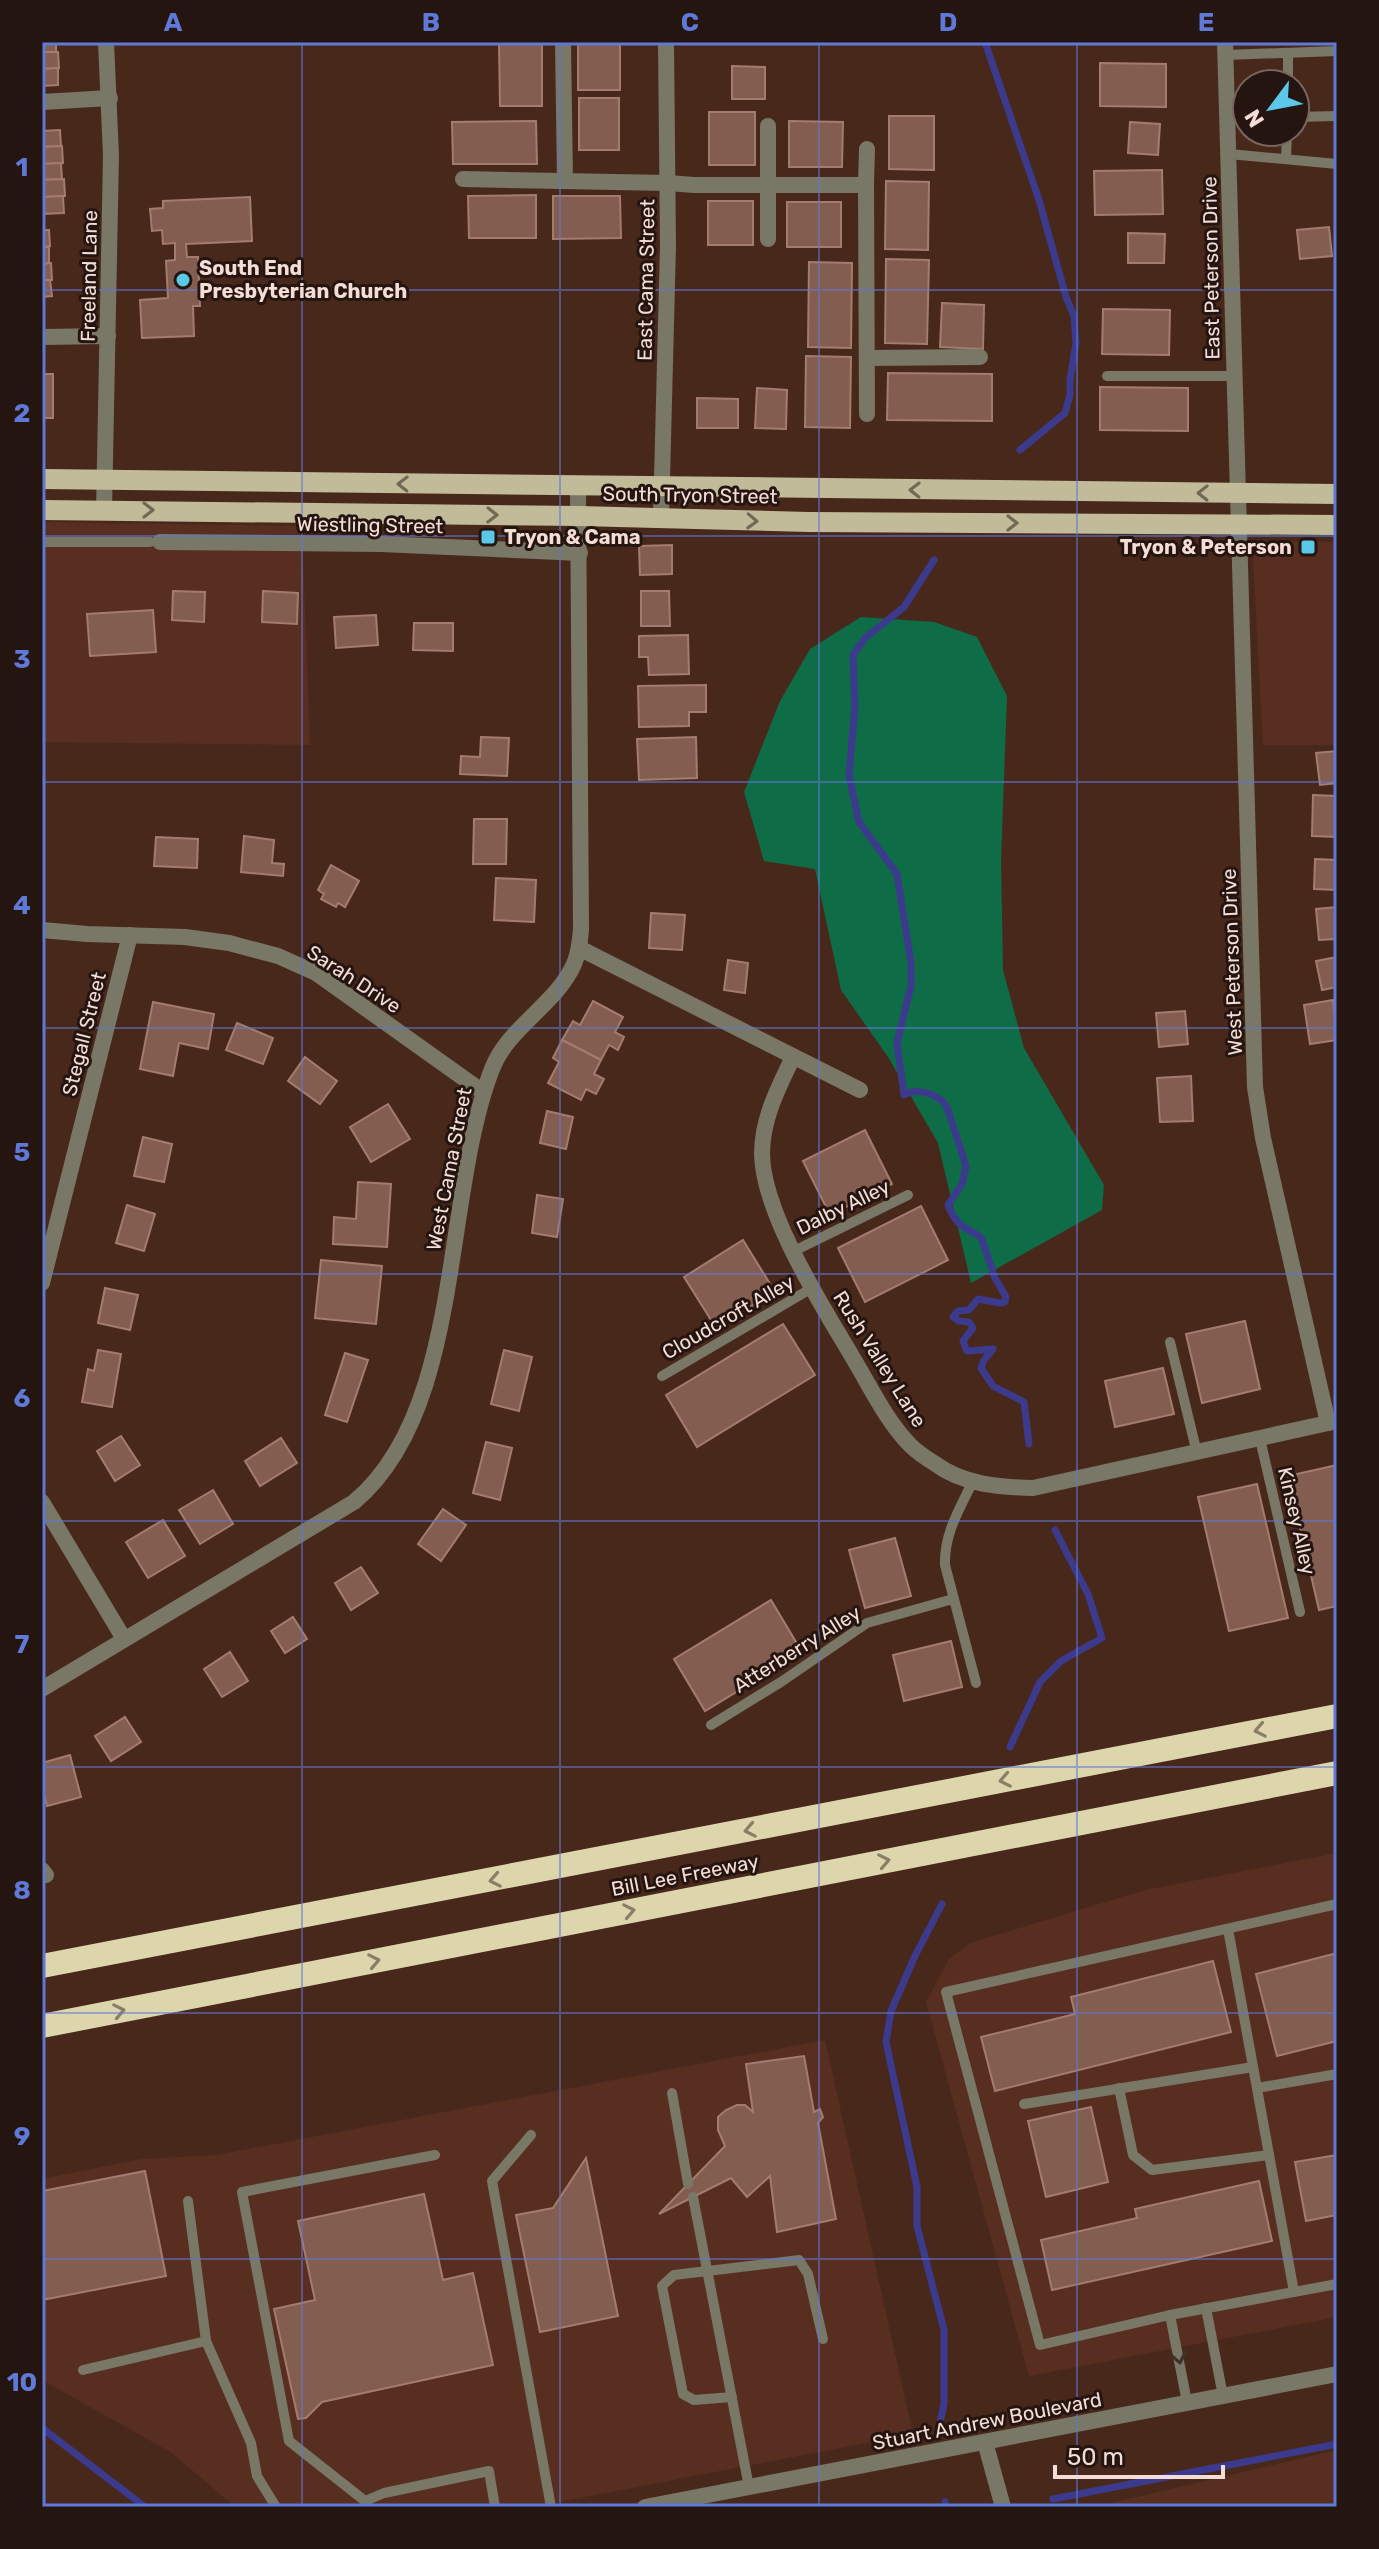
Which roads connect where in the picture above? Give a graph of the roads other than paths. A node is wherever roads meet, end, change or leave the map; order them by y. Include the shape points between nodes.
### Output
1 (106, 42) edge
2 (563, 42) edge
3 (666, 42) edge
4 (1225, 49) edge
5 (1337, 51) edge
6 (1288, 53) junction
7 (1288, 68) edge
8 (110, 98) junction
9 (42, 102) edge
10 (1227, 116) junction
11 (1231, 116) edge
12 (1337, 116) edge
13 (1311, 117) edge
14 (768, 126) dead end
15 (1286, 148) edge
16 (867, 149) dead end
17 (1229, 154) junction
18 (1286, 159) junction
19 (1337, 164) edge
20 (463, 179) dead end
21 (565, 181) junction
22 (668, 183) junction
23 (768, 185) junction
24 (866, 185) junction
25 (768, 239) dead end
26 (108, 336) junction
27 (42, 337) edge
28 (980, 357) dead end
29 (867, 358) junction
30 (1107, 376) dead end
31 (1233, 376) junction
32 (867, 414) dead end
33 (42, 479) edge
34 (105, 480) junction
35 (578, 486) junction
36 (662, 487) junction
37 (1237, 493) junction
38 (1337, 494) edge
39 (42, 510) edge
40 (104, 510) junction
41 (579, 516) junction
42 (661, 518) junction
43 (1239, 524) junction
44 (1337, 525) edge
45 (42, 542) edge
46 (155, 542) joint
47 (580, 553) junction
48 (42, 930) edge
49 (130, 935) junction
50 (579, 948) junction
51 (793, 1057) junction
52 (860, 1090) dead end
53 (483, 1092) junction
54 (908, 1195) dead end
55 (794, 1251) junction
56 (42, 1283) edge
57 (812, 1288) junction
58 (1170, 1342) dead end
59 (662, 1376) dead end
60 (1333, 1422) edge
61 (1260, 1439) junction
62 (1197, 1453) junction
63 (972, 1483) junction
64 (42, 1502) edge
65 (953, 1599) junction
66 (1300, 1612) dead end
67 (124, 1639) junction
68 (976, 1683) dead end
69 (42, 1689) edge
70 (1337, 1716) edge
71 (711, 1725) dead end
72 (1337, 1773) edge
73 (1337, 1904) edge
74 (1228, 1929) junction
75 (42, 1966) edge
76 (42, 2026) edge
77 (1253, 2067) junction
78 (1337, 2074) edge
79 (1119, 2088) junction
80 (1257, 2088) junction
81 (672, 2093) dead end
82 (1024, 2104) dead end
83 (531, 2135) dead end
84 (435, 2155) dead end
85 (1269, 2155) junction
86 (688, 2184) dead end
87 (693, 2197) dead end
88 (188, 2201) dead end
89 (707, 2271) junction
90 (1337, 2284) edge
91 (1294, 2292) junction
92 (1206, 2308) junction
93 (1170, 2315) junction
94 (823, 2339) dead end
95 (206, 2341) junction
96 (83, 2370) dead end
97 (1337, 2374) edge
98 (1223, 2396) junction
99 (732, 2397) junction
100 (1187, 2402) junction
101 (985, 2442) junction
102 (749, 2487) junction
103 (713, 2500) edge
104 (367, 2504) edge
105 (276, 2507) edge
106 (495, 2507) edge
107 (551, 2507) edge
108 (645, 2507) edge
109 (1003, 2507) edge

1 - 8 street, Freeland Lane
2 - 21 street
3 - 22 street, East Cama Street
4 - 6 lane
4 - 10 street, East Peterson Drive
5 - 6 lane
6 - 7 lane
8 - 9 street
8 - 26 street, Freeland Lane
10 - 11 lane
10 - 17 street, East Peterson Drive
12 - 13 lane
14 - 23 street
15 - 18 lane
16 - 24 street
17 - 18 lane
17 - 31 street, East Peterson Drive
18 - 19 lane
20 - 21 street
21 - 22 street
22 - 23 street
22 - 36 street, East Cama Street
23 - 24 street
23 - 25 street
24 - 29 street
26 - 27 street
26 - 34 street, Freeland Lane
28 - 29 street
29 - 32 street
30 - 31 lane
31 - 37 street, East Peterson Drive
33 - 34 main road, South Tryon Street
35 -> 34 main road, South Tryon Street
34 - 40 street, Freeland Lane
35 - 36 main road, South Tryon Street
35 - 41 street, West Cama Street
37 -> 36 main road, South Tryon Street
36 - 42 street, East Cama Street
37 - 38 main road, South Tryon Street
37 - 43 street, West Peterson Drive
39 - 40 main road, South Tryon Street
40 -> 41 main road, South Tryon Street
41 - 42 main road, South Tryon Street
41 - 47 street, West Cama Street
42 -> 43 main road, South Tryon Street
43 - 44 main road, South Tryon Street
43 - 60 street, West Peterson Drive via 1255,1087
45 - 46 lane
46 - 47 street, Wiestling Street
47 - 50 street, West Cama Street
48 - 49 street, Sarah Drive
49 - 53 street, Sarah Drive via 229,943 278,956 316,973
49 - 56 street, Stegall Street
50 - 51 street
50 - 53 street, West Cama Street via 560,985 498,1055
51 - 52 street
51 - 55 street, Rush Valley Lane via 771,1105 762,1155 769,1194
53 - 67 street, West Cama Street via 439,1327 412,1425 395,1456 354,1502
54 - 55 lane, Dalby Alley
55 - 57 street, Rush Valley Lane
57 - 59 lane, Cloudcroft Alley
57 - 63 street, Rush Valley Lane via 885,1412 911,1445
58 - 62 lane
60 - 61 street, Rush Valley Lane
61 - 62 street, Rush Valley Lane
61 - 66 lane, Kinsey Alley
62 - 63 street, Rush Valley Lane via 1033,1488
63 - 65 lane via 944,1547
64 - 67 street
65 - 68 lane
65 - 71 lane, Atterberry Alley via 870,1622
67 - 69 street, West Cama Street
70 -> 75 highway, Bill Lee Freeway
76 -> 72 highway, Bill Lee Freeway
73 - 74 lane
74 - 77 lane
74 - 93 lane via 946,1992 1040,2345
77 - 79 lane
77 - 80 lane
78 - 80 lane
79 - 82 lane
79 - 85 lane via 1133,2155 1152,2170
80 - 85 lane
81 - 86 lane
83 - 107 lane via 492,2181
84 - 104 lane via 242,2192 289,2441
85 - 91 lane
87 - 89 lane
88 - 95 lane
89 - 94 lane via 799,2260 808,2274
89 - 99 lane
89 - 99 lane via 674,2275 662,2286 683,2394 694,2400
90 - 91 lane
91 - 92 lane
92 - 93 lane
92 - 98 lane
93 -> 100 lane
95 - 96 lane
95 - 105 lane via 251,2443 257,2476
97 - 98 street, Stuart Andrew Boulevard
98 - 100 street, Stuart Andrew Boulevard
99 - 102 lane
100 - 101 street, Stuart Andrew Boulevard
101 - 102 street, Stuart Andrew Boulevard
101 - 109 street
102 - 103 street, Stuart Andrew Boulevard
103 - 108 street, Stuart Andrew Boulevard
104 - 106 lane via 384,2493 489,2471

